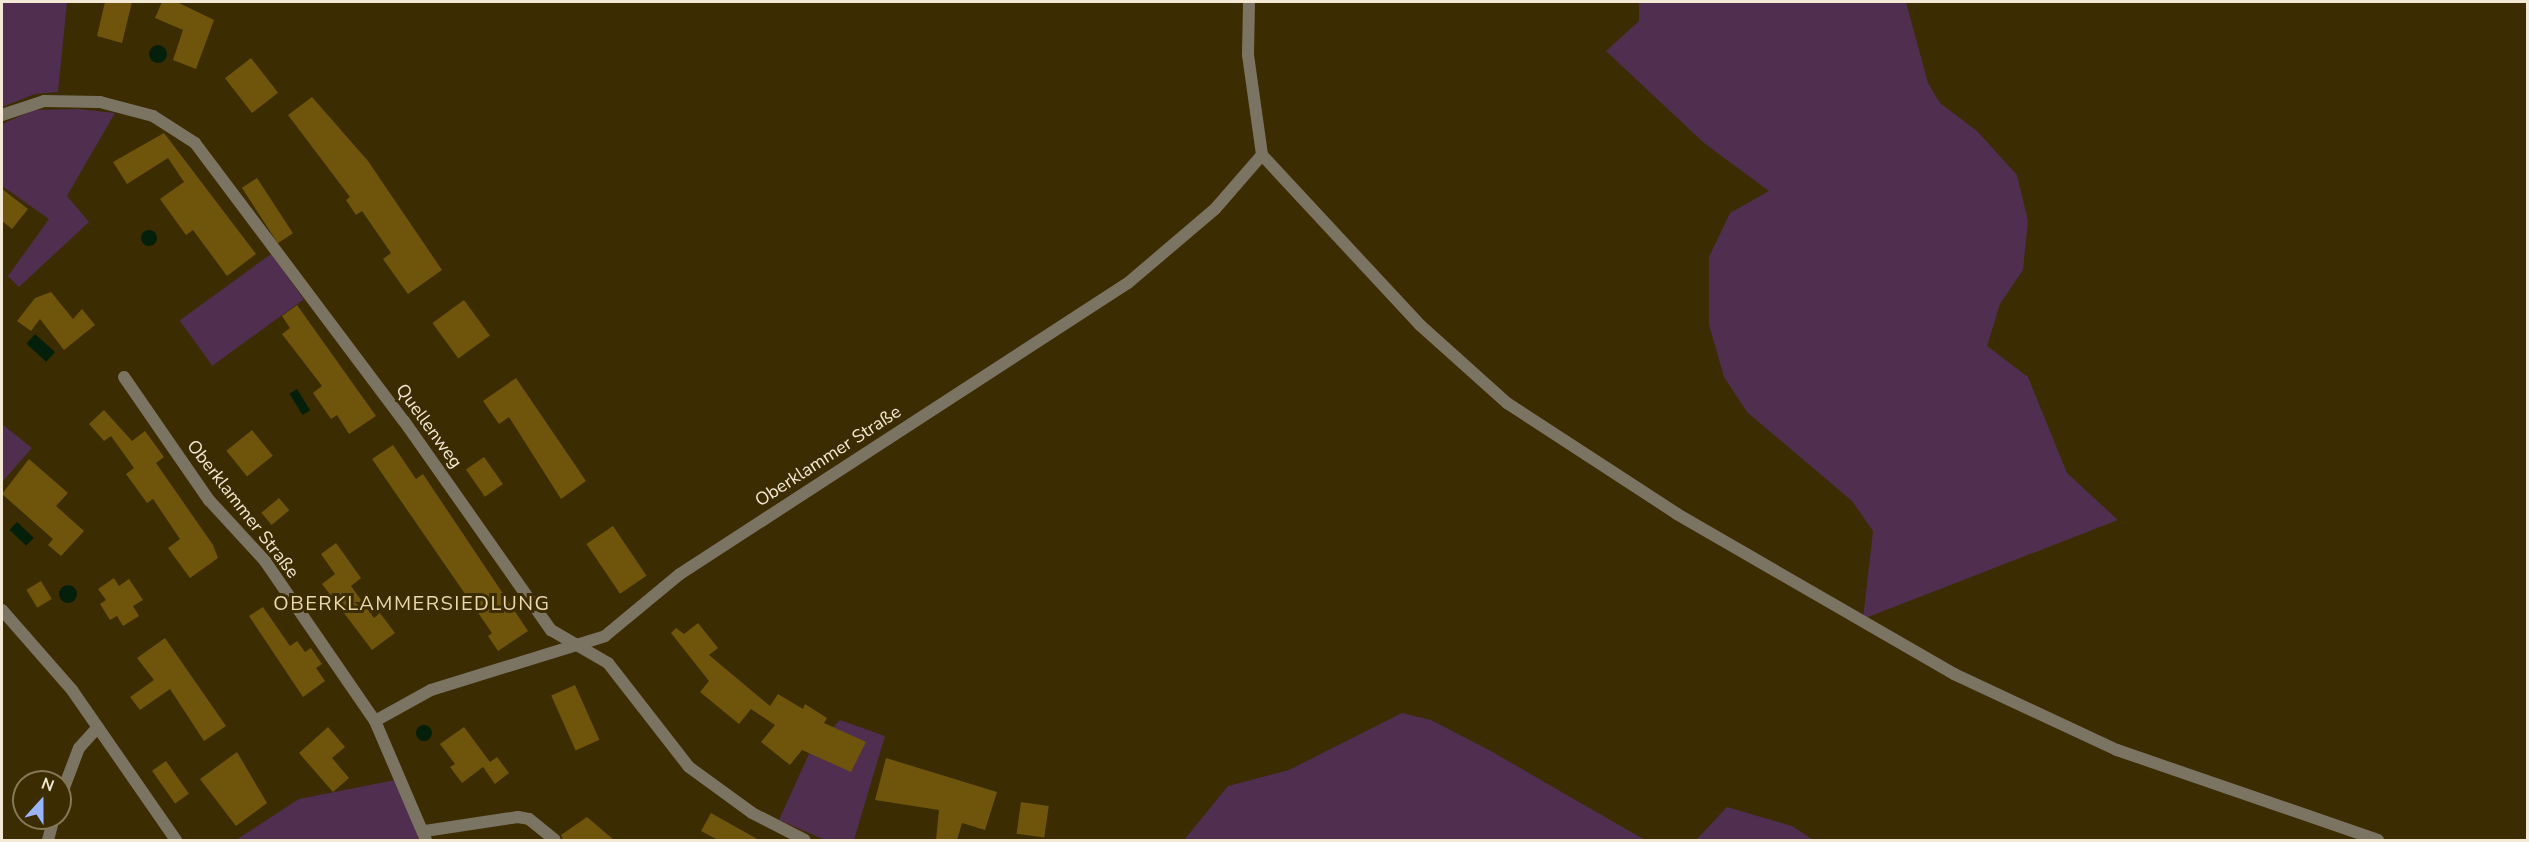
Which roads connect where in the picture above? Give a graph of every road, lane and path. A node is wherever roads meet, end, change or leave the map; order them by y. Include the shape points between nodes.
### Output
1 (1249, 2) edge
2 (2, 116) edge
3 (1262, 155) junction
4 (124, 377) dead end
5 (2, 610) edge
6 (583, 647) junction
7 (375, 721) junction
8 (98, 727) junction
9 (71, 770) edge
10 (426, 836) edge
11 (176, 840) edge
12 (555, 840) edge
13 (805, 840) edge
14 (2378, 840) edge

1 - 3 street via 1248,56
2 - 6 street, Quellenweg via 45,101 100,102 153,116 195,143 404,421 551,630
3 - 6 street, Oberklammer Straße via 1215,209 1128,283 680,574 605,636
3 - 14 street via 1461,364 1506,403 1677,514 1858,623 2061,727
4 - 7 street, Oberklammer Straße via 209,500 265,561
5 - 8 street via 45,655
6 - 7 street, Oberklammer Straße via 431,690
6 - 13 street, Quellenweg via 608,663 689,767 752,813
7 - 10 street, Oberklammer Straße
8 - 9 street via 79,748
8 - 11 street
10 - 12 street, Oberklammer Straße via 518,817 529,819

